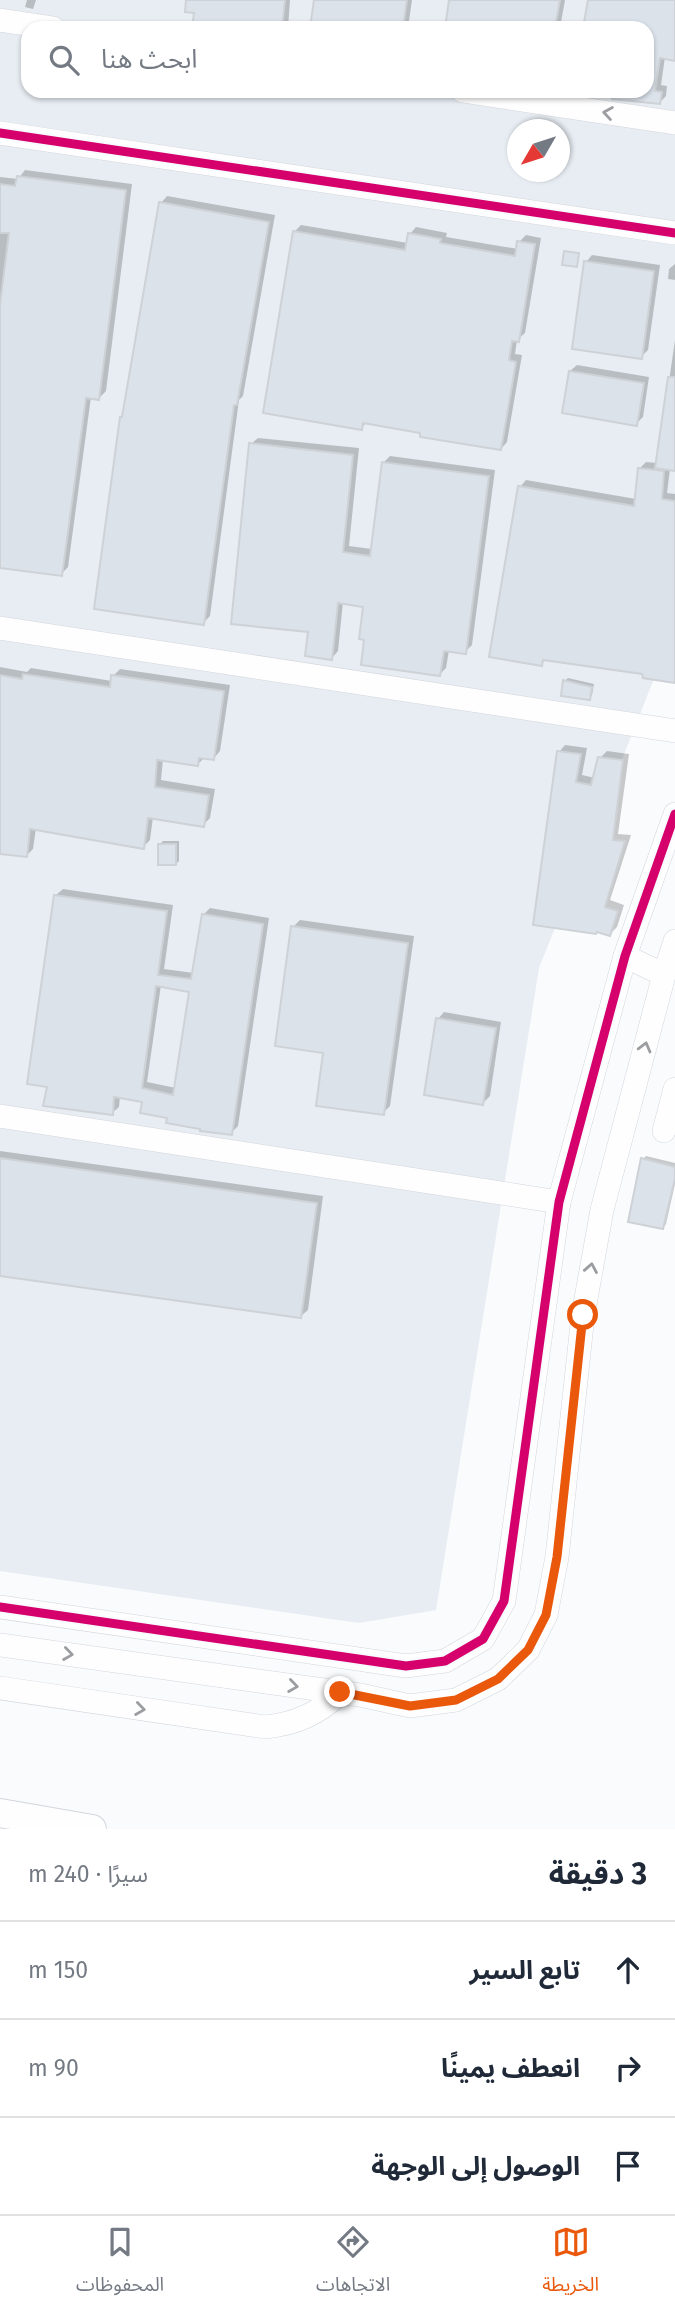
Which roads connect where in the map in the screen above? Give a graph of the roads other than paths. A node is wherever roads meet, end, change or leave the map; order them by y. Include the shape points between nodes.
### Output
1 (0, 20) edge
2 (21, 23) edge
3 (508, 98) edge
4 (675, 124) edge
5 (0, 132) edge
6 (675, 233) edge
7 (0, 628) edge
8 (675, 731) edge
9 (675, 814) edge
10 (675, 941) edge
11 (625, 956) junction
12 (664, 975) junction
13 (675, 1089) edge
14 (0, 1116) edge
15 (664, 1131) dead end
16 (559, 1202) junction
17 (0, 1607) edge
18 (0, 1644) edge
19 (0, 1688) edge
20 (340, 1692) junction
21 (0, 1813) edge
22 (92, 1829) edge

1 - 2 street
4 -> 3 street
5 - 6 street
7 - 8 street
9 - 11 street
10 - 12 street
11 - 12 street
11 - 16 street
20 -> 12 street via 410,1706 456,1700 498,1679 528,1650 546,1615 557,1557 583,1315 599,1223
13 - 15 street
14 - 16 street
16 - 17 street via 504,1601 483,1639 445,1661 406,1666
18 -> 20 street
19 -> 20 street via 265,1727 300,1720
21 - 22 main road

